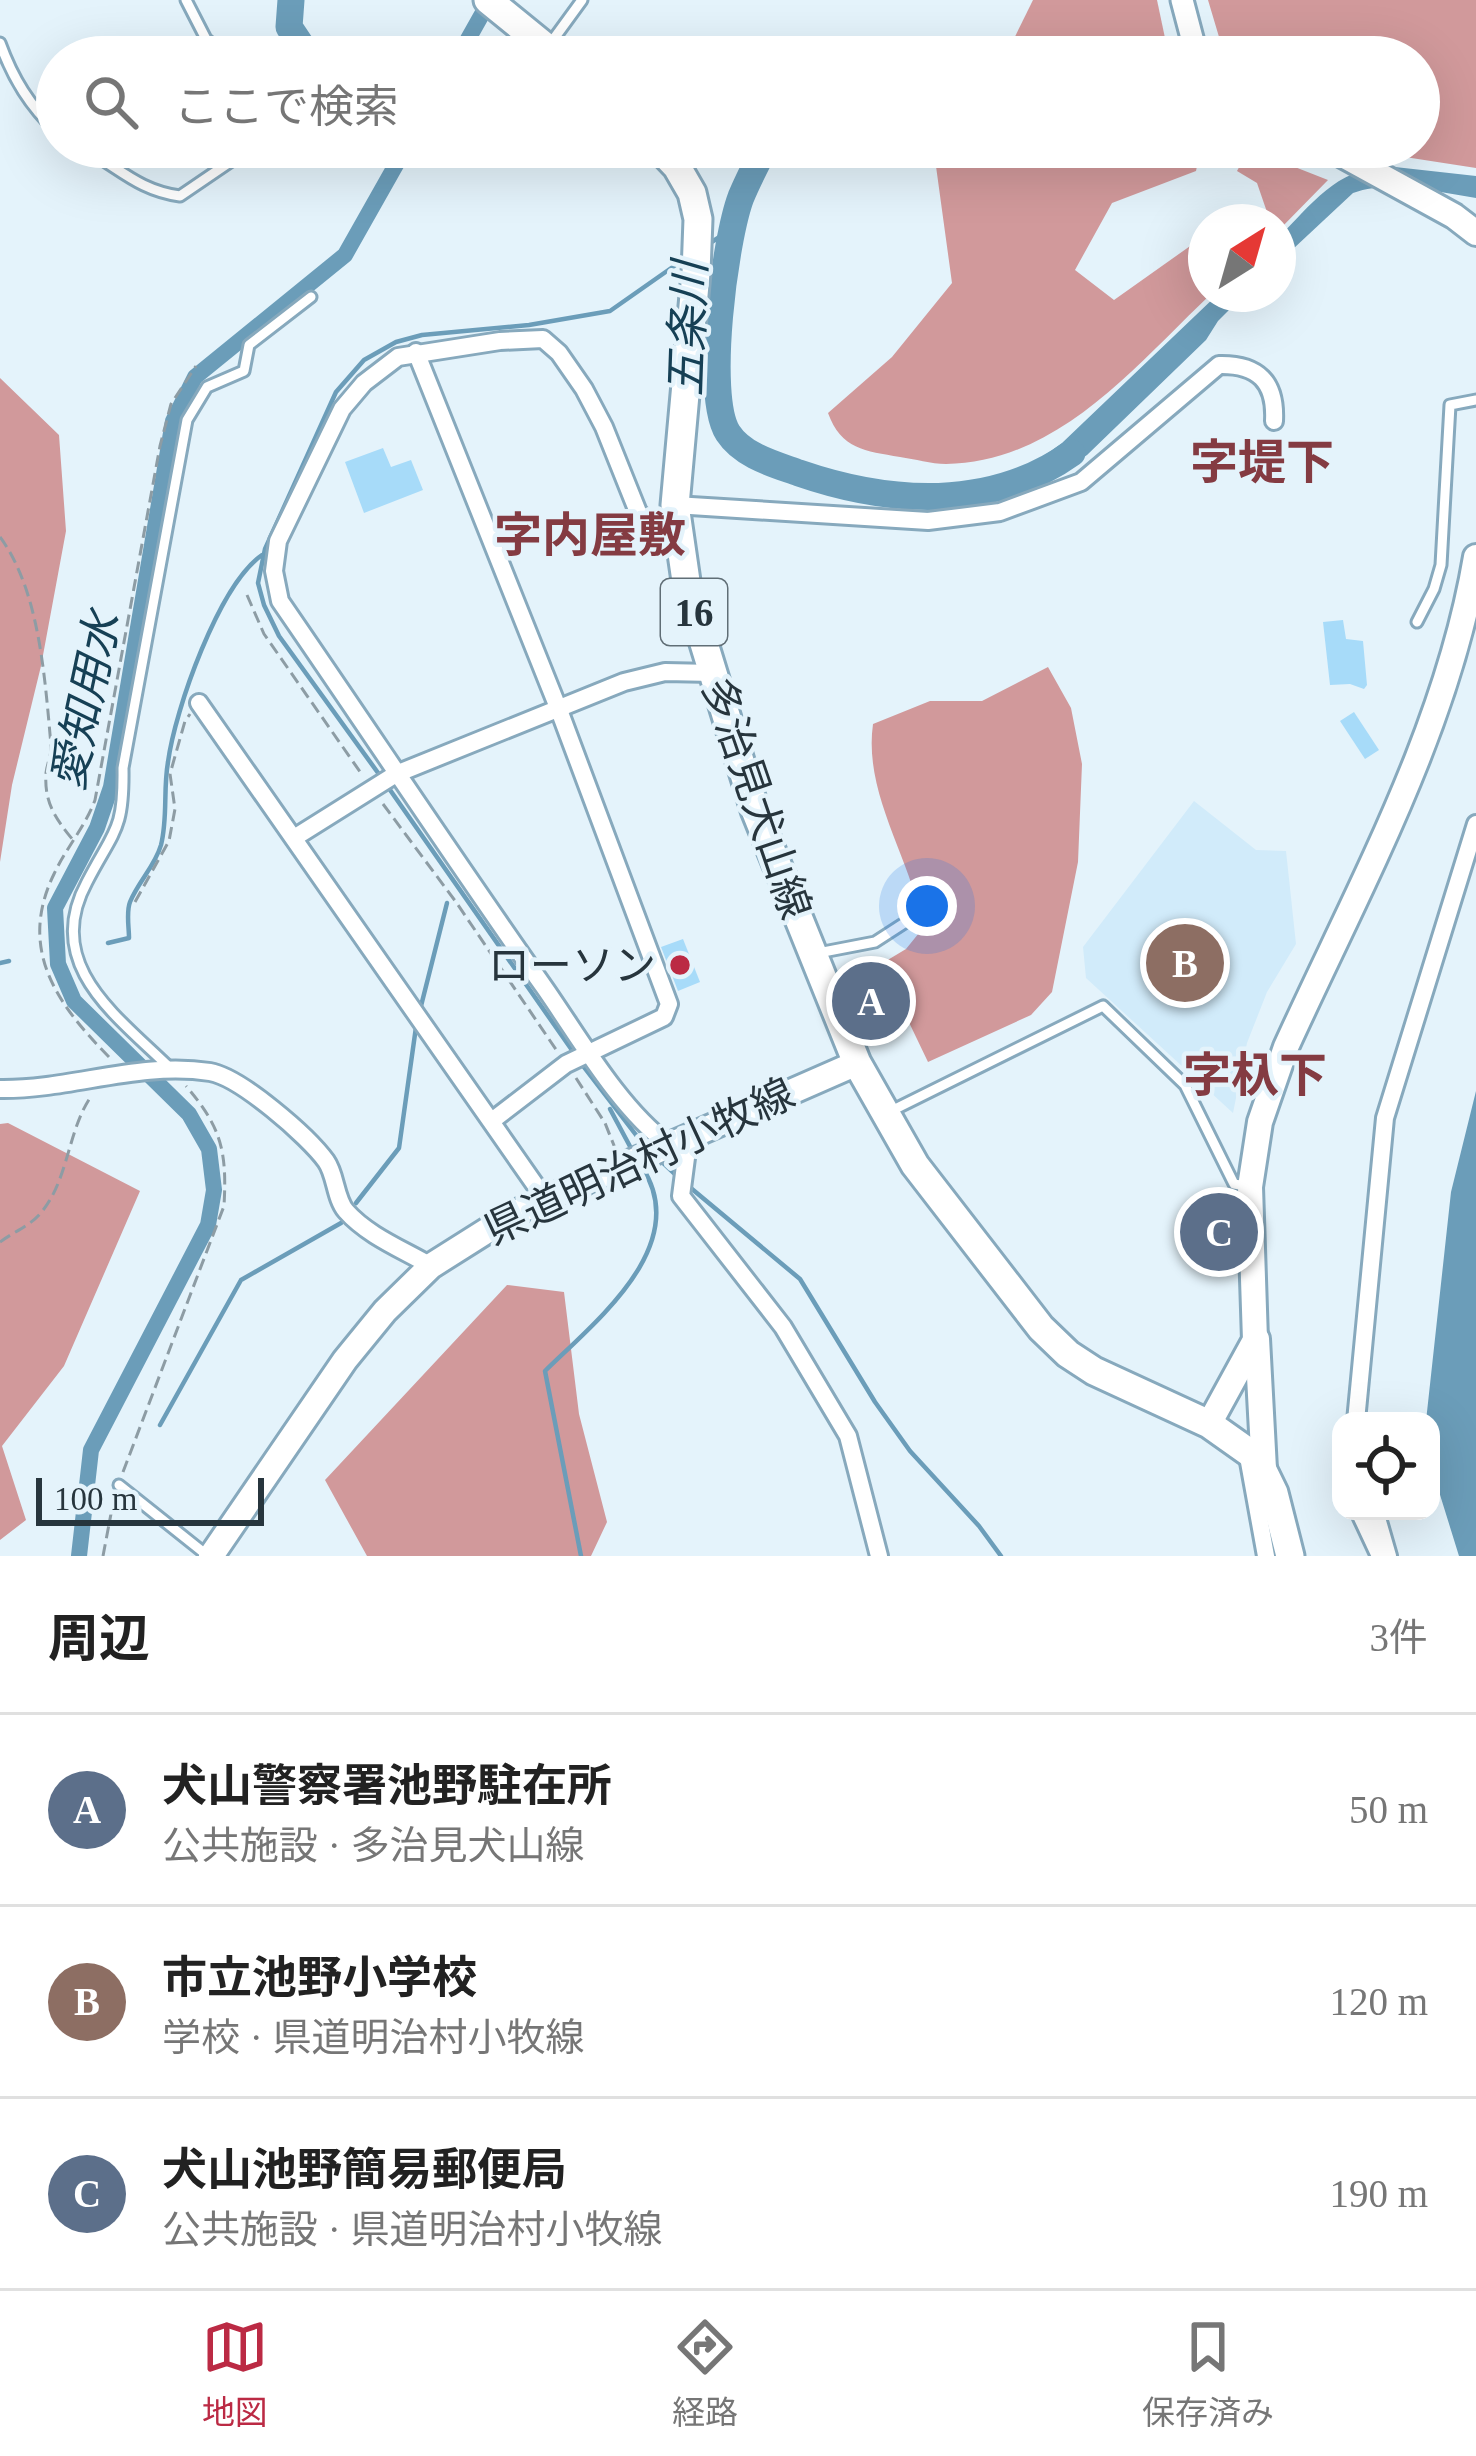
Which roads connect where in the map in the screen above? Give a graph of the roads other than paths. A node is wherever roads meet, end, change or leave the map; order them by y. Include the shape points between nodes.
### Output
1 (186, 0) edge
2 (488, 0) edge
3 (582, 0) edge
4 (1182, 0) edge
5 (204, 36) edge
6 (532, 36) edge
7 (557, 36) edge
8 (1191, 36) edge
9 (0, 43) edge
10 (36, 113) edge
11 (110, 168) edge
12 (221, 168) edge
13 (678, 168) edge
14 (1370, 168) edge
15 (1465, 216) edge
16 (1476, 233) edge
17 (311, 297) dead end
18 (416, 352) junction
19 (1476, 400) edge
20 (1274, 421) dead end
21 (675, 505) junction
22 (677, 536) junction
23 (1476, 556) edge
24 (1417, 622) dead end
25 (713, 674) junction
26 (199, 703) road end
27 (559, 710) junction
28 (395, 775) junction
29 (1476, 824) edge
30 (294, 838) junction
31 (910, 920) dead end
32 (813, 954) junction
33 (588, 1052) junction
34 (857, 1063) junction
35 (168, 1071) junction
36 (0, 1089) edge
37 (884, 1115) junction
38 (493, 1120) junction
39 (673, 1142) junction
40 (1250, 1187) junction
41 (545, 1199) junction
42 (431, 1266) junction
43 (1256, 1331) junction
44 (1357, 1412) edge
45 (1208, 1424) junction
46 (1255, 1459) junction
47 (119, 1485) road end
48 (1364, 1520) edge
49 (1377, 1520) edge
50 (210, 1556) edge
51 (879, 1556) edge
52 (1266, 1556) edge
53 (1290, 1556) edge
54 (1384, 1556) edge

1 - 5 lane
2 - 6 main road
3 - 7 lane
4 - 8 street
9 - 10 lane
11 - 12 lane via 180,196
13 - 21 main road, 多治見犬山線 / 16 via 698,219
14 - 15 main road
15 - 16 main road
17 - 35 lane via 249,345 244,371 207,387 187,420 123,768 123,816 71,923 87,984
18 - 22 street via 543,339 584,389 638,512 654,529
18 - 27 street
18 - 28 street via 364,383 342,409 278,541 274,571 280,601
19 - 24 lane via 1450,405 1441,565
20 - 21 street via 1262,374 1219,365 1082,482 1000,512 928,521
21 - 22 main road, 多治見犬山線 / 16
22 - 25 main road, 多治見犬山線 / 16
23 - 40 main road via 1434,716 1276,1073
25 - 27 street via 647,674
25 - 32 main road, 多治見犬山線 / 16 via 755,810
26 - 30 street
27 - 28 street
27 - 33 street via 669,1004 664,1017
28 - 30 street
28 - 33 street
29 - 44 street via 1385,1118
30 - 38 street
31 - 32 lane via 875,941
32 - 34 main road, 多治見犬山線 / 16
33 - 38 street
33 - 39 street via 649,1130
34 - 37 main road, 多治見犬山線 / 16
34 - 39 main road, 県道明治村小牧線
35 - 36 street
35 - 42 street via 208,1072 241,1084 328,1162 344,1209
37 - 40 lane via 1103,1006 1185,1085 1234,1184
37 - 45 main road, 多治見犬山線 / 16 via 943,1204 1068,1354
38 - 41 street
39 - 41 main road, 県道明治村小牧線
39 - 51 street via 684,1169 681,1192 783,1328 848,1436
40 - 43 main road
41 - 42 main road, 県道明治村小牧線
42 - 50 main road, 県道明治村小牧線 via 365,1334
43 - 45 main road
43 - 46 main road
45 - 46 main road, 多治見犬山線 / 16
46 - 52 street
46 - 53 main road
47 - 50 lane
48 - 54 street
49 - 54 street

